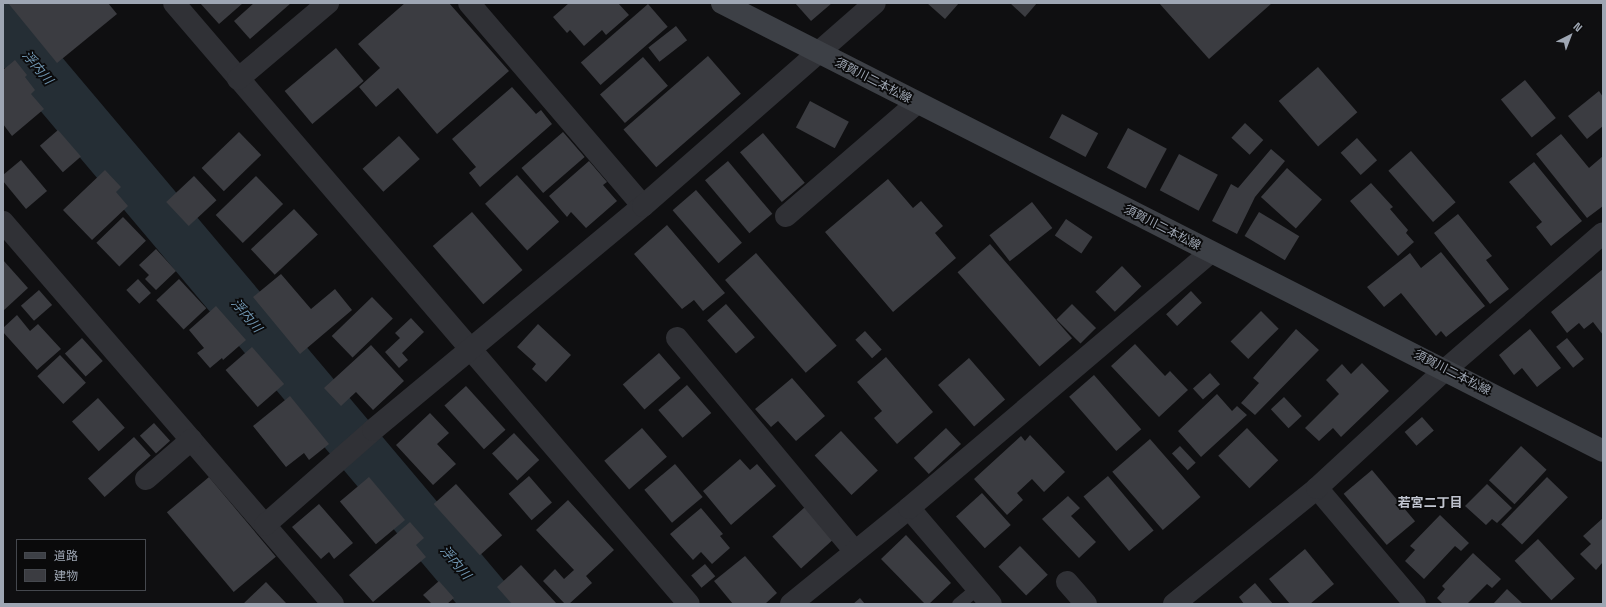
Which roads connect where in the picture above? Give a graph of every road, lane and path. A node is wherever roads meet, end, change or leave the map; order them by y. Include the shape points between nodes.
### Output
1 (174, 3) edge
2 (328, 3) edge
3 (469, 3) edge
4 (722, 3) edge
5 (876, 3) edge
6 (818, 53) junction
7 (238, 79) junction
8 (917, 103) junction
9 (643, 206) junction
10 (786, 216) dead end
11 (3, 222) edge
12 (1603, 233) edge
13 (1210, 252) junction
14 (677, 338) dead end
15 (470, 350) junction
16 (1445, 370) junction
17 (191, 440) junction
18 (1603, 451) edge
19 (146, 479) dead end
20 (1317, 488) junction
21 (909, 508) junction
22 (265, 525) junction
23 (855, 552) junction
24 (1067, 582) dead end
25 (984, 596) edge
26 (333, 604) edge
27 (689, 604) edge
28 (791, 604) edge
29 (958, 604) edge
30 (1086, 604) edge
31 (1174, 604) edge
32 (1415, 604) edge

1 - 7 street
2 - 7 street
3 - 9 street
4 - 6 main road, 須賀川二本松線
5 - 6 street
6 - 8 main road, 須賀川二本松線
6 - 9 street
7 - 15 street
8 - 10 street
8 - 13 main road, 須賀川二本松線
9 - 15 street
11 - 17 street
12 - 16 street
13 - 16 main road, 須賀川二本松線
13 - 21 street
14 - 23 street
15 - 22 street via 373,430
15 - 27 street
16 - 18 main road, 須賀川二本松線
16 - 20 street
17 - 19 street
17 - 22 street
20 - 31 street
20 - 32 street
21 - 23 street
21 - 25 street
22 - 26 street
23 - 28 street
24 - 30 street
25 - 29 lane

